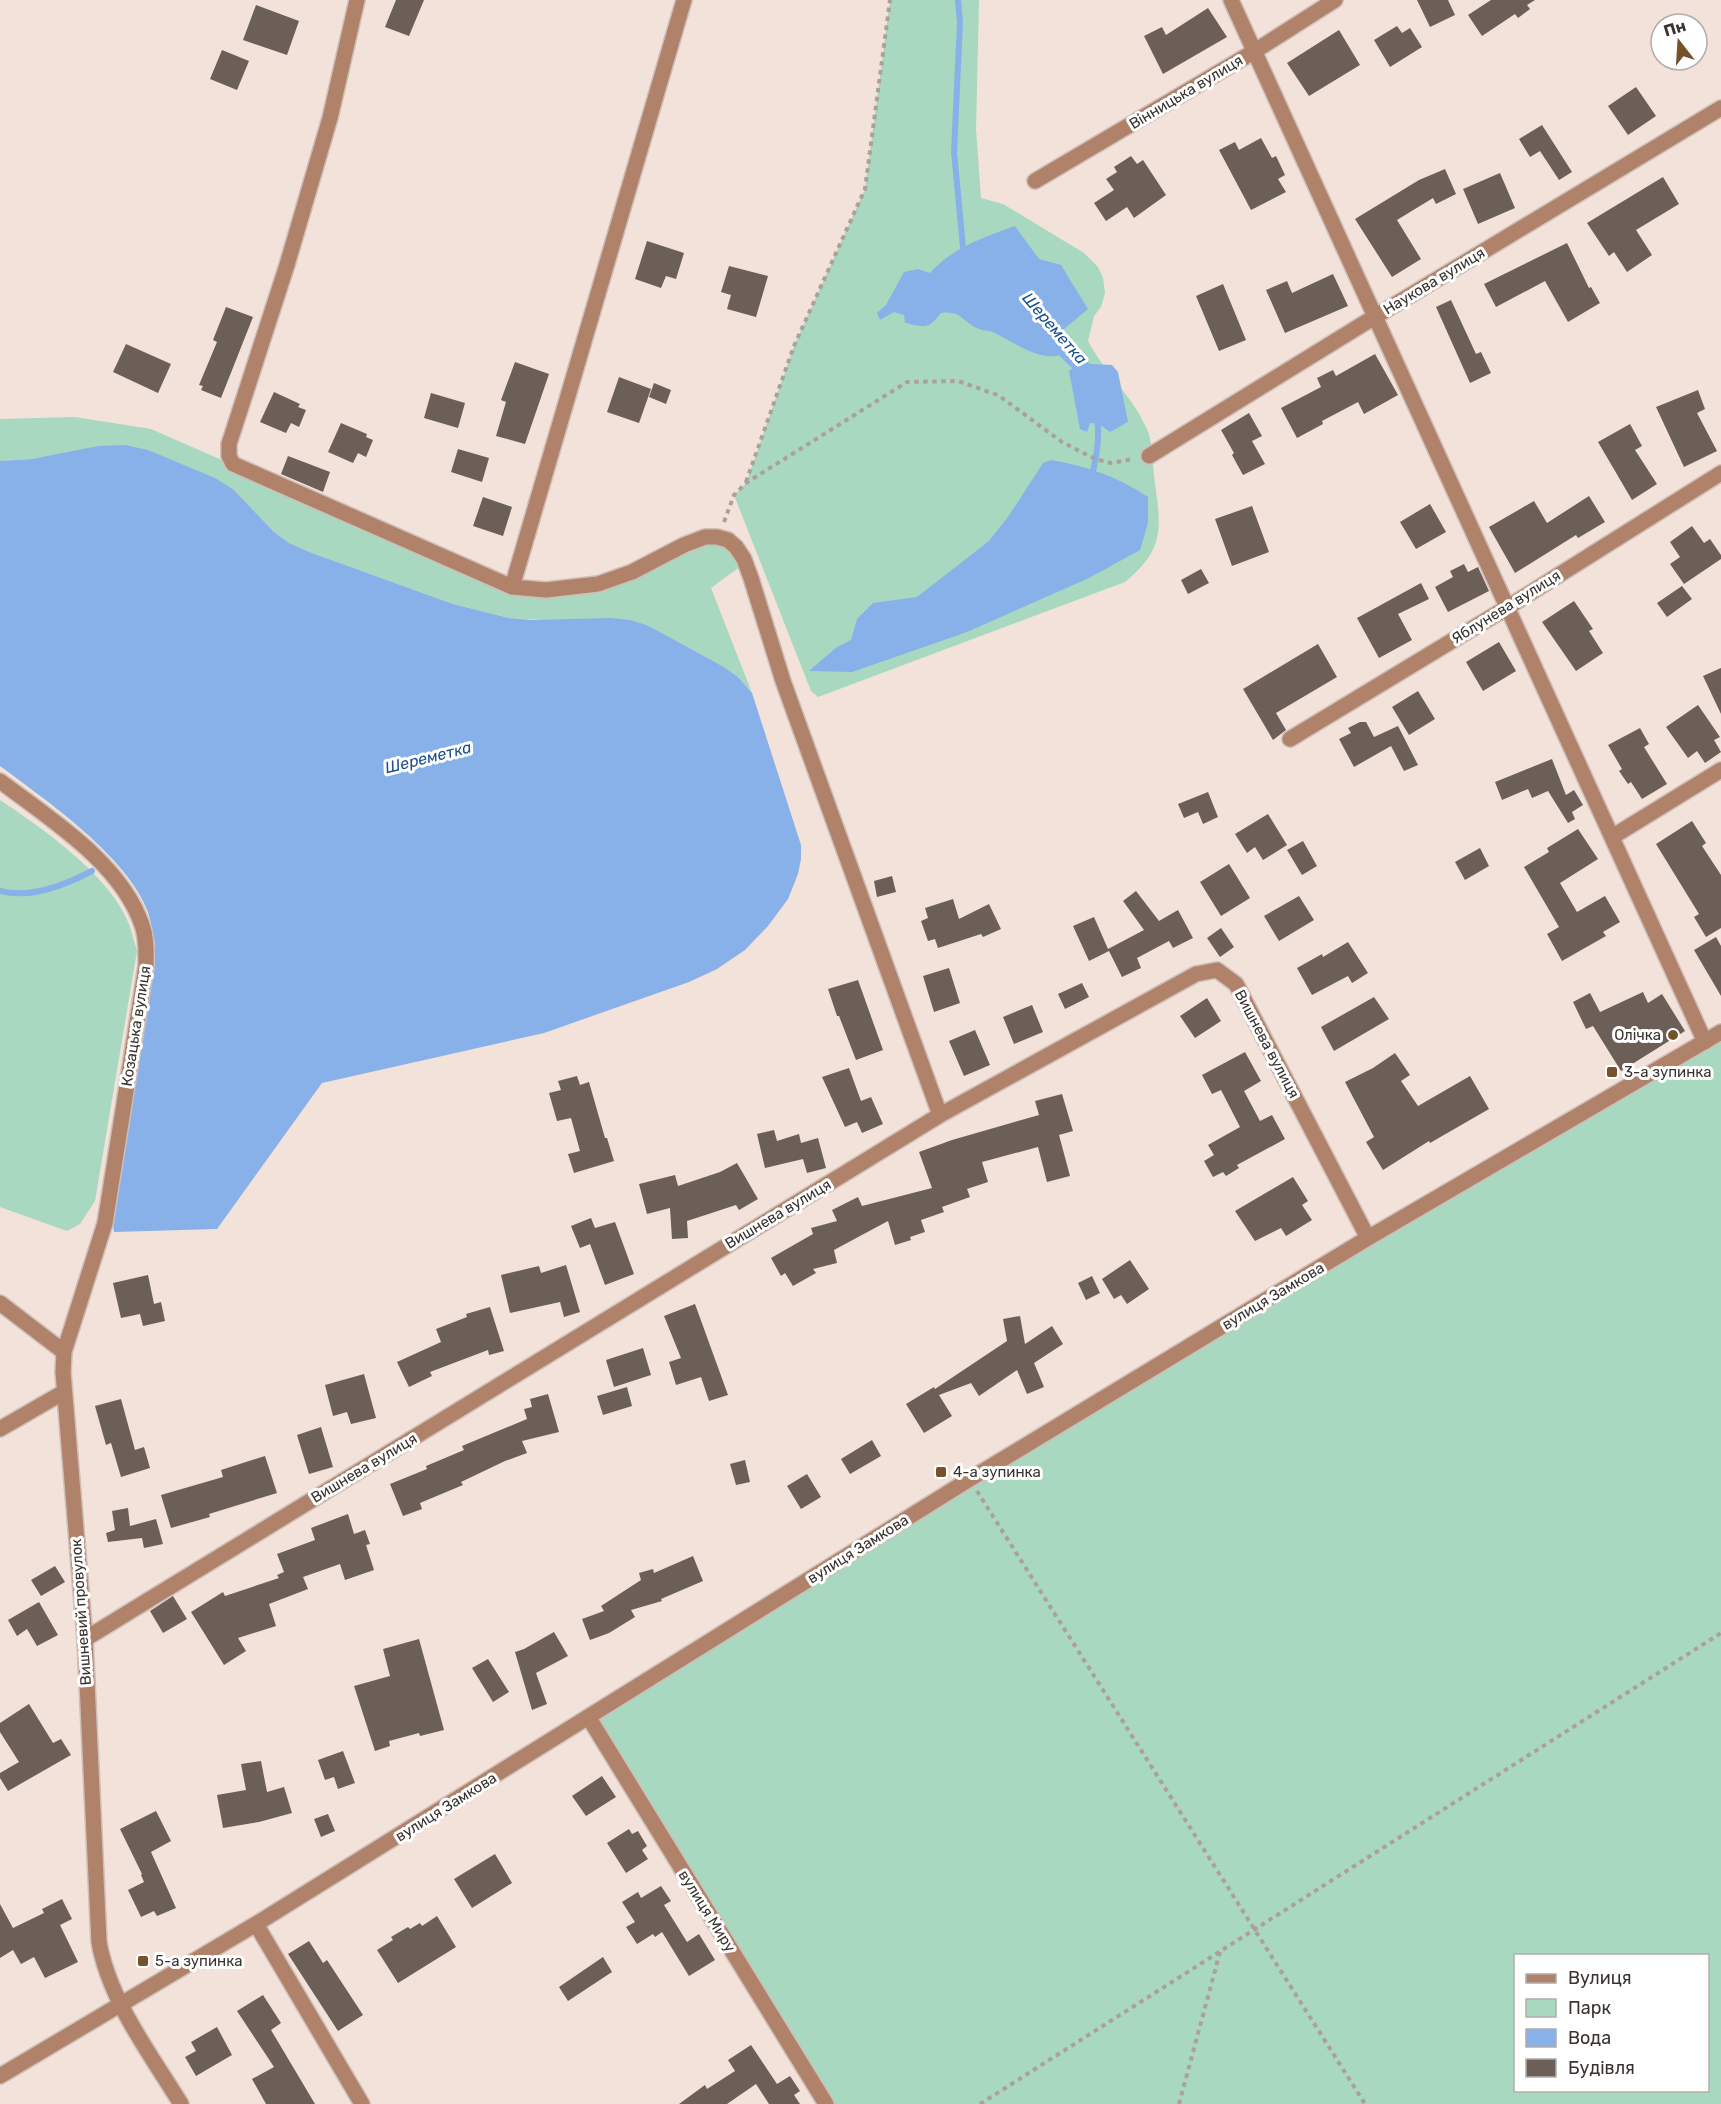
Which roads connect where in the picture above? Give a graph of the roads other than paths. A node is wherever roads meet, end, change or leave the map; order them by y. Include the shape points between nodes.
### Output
1 (357, 0) edge
2 (684, 0) edge
3 (1232, 0) edge
4 (1335, 0) edge
5 (1255, 51) junction
6 (1721, 108) edge
7 (1035, 182) dead end
8 (1376, 316) junction
9 (1149, 456) road end
10 (1721, 473) edge
11 (512, 586) junction
12 (1508, 607) junction
13 (1290, 739) dead end
14 (1721, 770) edge
15 (0, 781) edge
16 (1612, 837) junction
17 (1721, 1032) edge
18 (1705, 1042) junction
19 (940, 1115) junction
20 (105, 1223) joint
21 (1368, 1238) junction
22 (0, 1303) edge
23 (64, 1352) junction
24 (64, 1392) junction
25 (0, 1429) edge
26 (85, 1639) junction
27 (589, 1718) junction
28 (256, 1924) junction
29 (120, 2003) junction
30 (0, 2076) edge
31 (181, 2104) edge
32 (362, 2104) edge
33 (826, 2104) edge

1 - 11 street via 330,118 229,444 229,456 233,464
2 - 11 street
3 - 5 street
4 - 5 street, Вінницька вулиця
5 - 7 street, Вінницька вулиця
5 - 8 street
6 - 8 street, Наукова вулиця
8 - 9 street, Наукова вулиця
8 - 12 street
10 - 12 street, Яблунева вулиця
11 - 19 street via 546,591 598,584 705,537 728,540 736,547 744,559 783,681
12 - 13 street, Яблунева вулиця
12 - 16 street
14 - 16 street
15 - 20 street, Козацька вулиця via 97,858 125,890 143,927 146,966
16 - 18 street
17 - 18 street, вулиця Замкова
18 - 21 street, вулиця Замкова
19 - 21 street, Вишнева вулиця via 1196,974 1217,970 1236,984
19 - 26 street, Вишнева вулиця
20 - 23 street, Вишневий провулок
21 - 27 street, вулиця Замкова via 970,1479
22 - 23 street
23 - 24 street, Вишневий провулок
24 - 25 street
24 - 26 street, Вишневий провулок
26 - 29 street, Вишневий провулок via 99,1942
27 - 28 street, вулиця Замкова
27 - 33 street, вулиця Миру
28 - 29 street, вулиця Замкова
28 - 32 street
29 - 30 street, вулиця Замкова
29 - 31 street, Вишневий провулок

